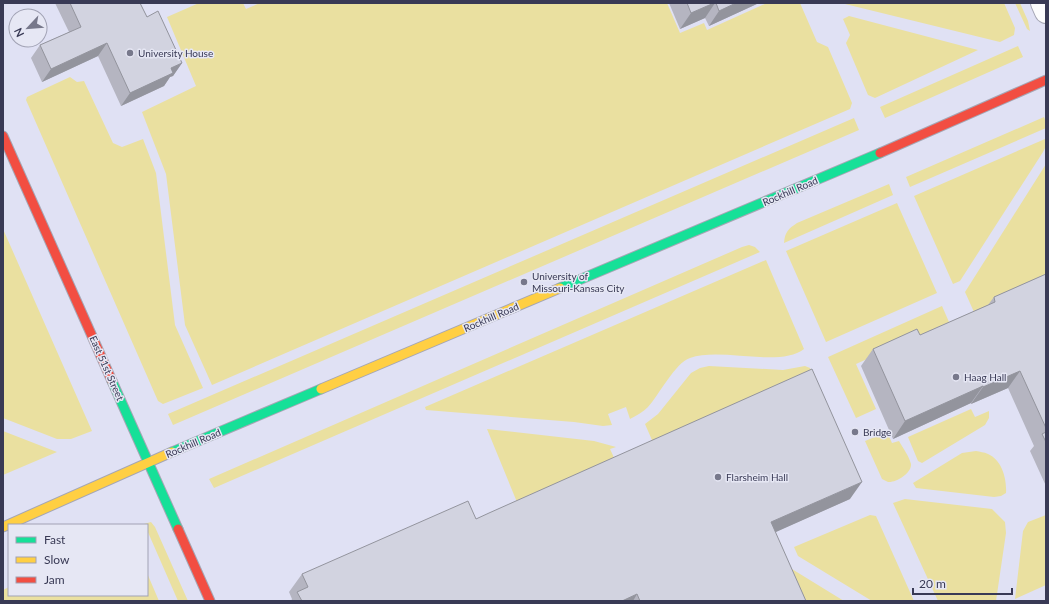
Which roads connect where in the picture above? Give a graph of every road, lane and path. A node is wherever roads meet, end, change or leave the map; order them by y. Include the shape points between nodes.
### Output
1 (1042, 3) edge
2 (1046, 12) edge
3 (1046, 80) edge
4 (3, 136) edge
5 (148, 462) junction
6 (10, 524) edge
7 (210, 601) edge

1 - 2 street
3 - 5 main road, Rockhill Road
4 - 5 main road, East 51st Street
5 - 6 main road, Rockhill Road
5 - 7 main road, East 51st Street

